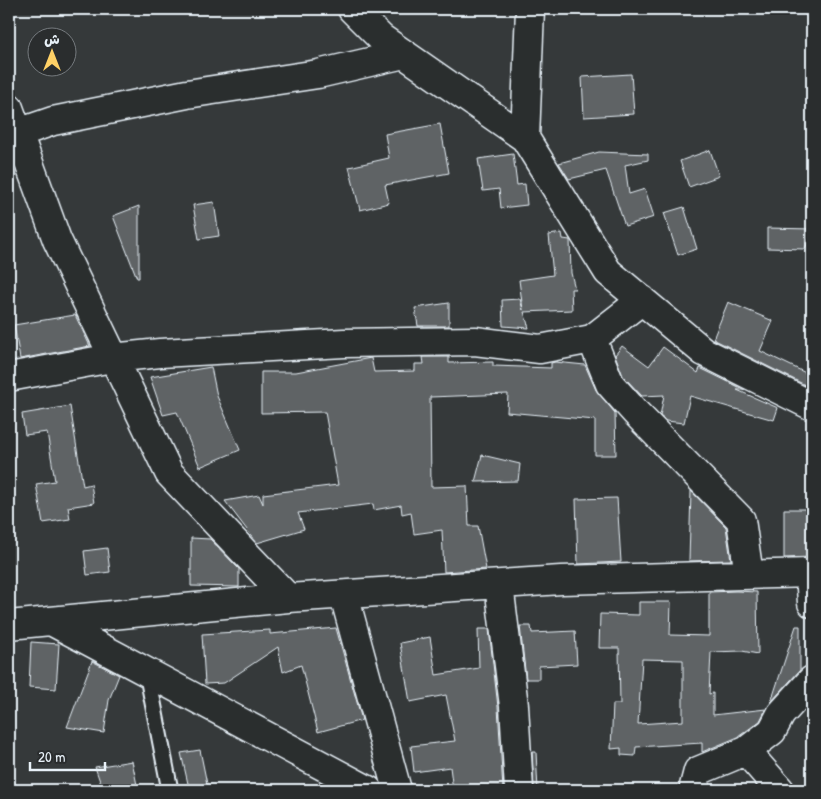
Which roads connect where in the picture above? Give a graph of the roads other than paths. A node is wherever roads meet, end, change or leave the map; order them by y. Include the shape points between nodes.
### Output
1 (352, 9) edge
2 (530, 9) edge
3 (404, 54) junction
4 (13, 120) edge
5 (524, 138) junction
6 (642, 300) junction
7 (592, 339) junction
8 (112, 358) junction
9 (9, 377) edge
10 (812, 406) edge
11 (811, 573) edge
12 (749, 575) junction
13 (499, 585) junction
14 (344, 595) junction
15 (288, 598) junction
16 (812, 603) edge
17 (51, 621) junction
18 (9, 624) edge
19 (147, 672) junction
20 (812, 680) edge
21 (746, 751) junction
22 (170, 790) edge
23 (368, 790) edge
24 (397, 790) edge
25 (519, 790) edge
26 (693, 790) edge
27 (780, 790) edge

1 - 3 street via 381,38
2 - 5 street
3 - 4 street via 318,74 177,96 53,122
3 - 5 street
4 - 8 street via 57,240
5 - 6 street via 608,272
6 - 7 street
6 - 10 street via 704,352
7 - 8 street via 540,349 475,341 344,343
7 - 12 street via 610,384 741,520
8 - 9 street
8 - 15 street via 169,473
11 - 12 street
11 - 16 street
12 - 13 street via 561,580
13 - 14 street
13 - 25 street via 514,706
14 - 15 street
14 - 24 street
15 - 17 street
17 - 18 street
17 - 19 street
19 - 22 lane
19 - 23 street
20 - 21 street via 781,714 772,731
21 - 26 street via 698,771
21 - 27 street

